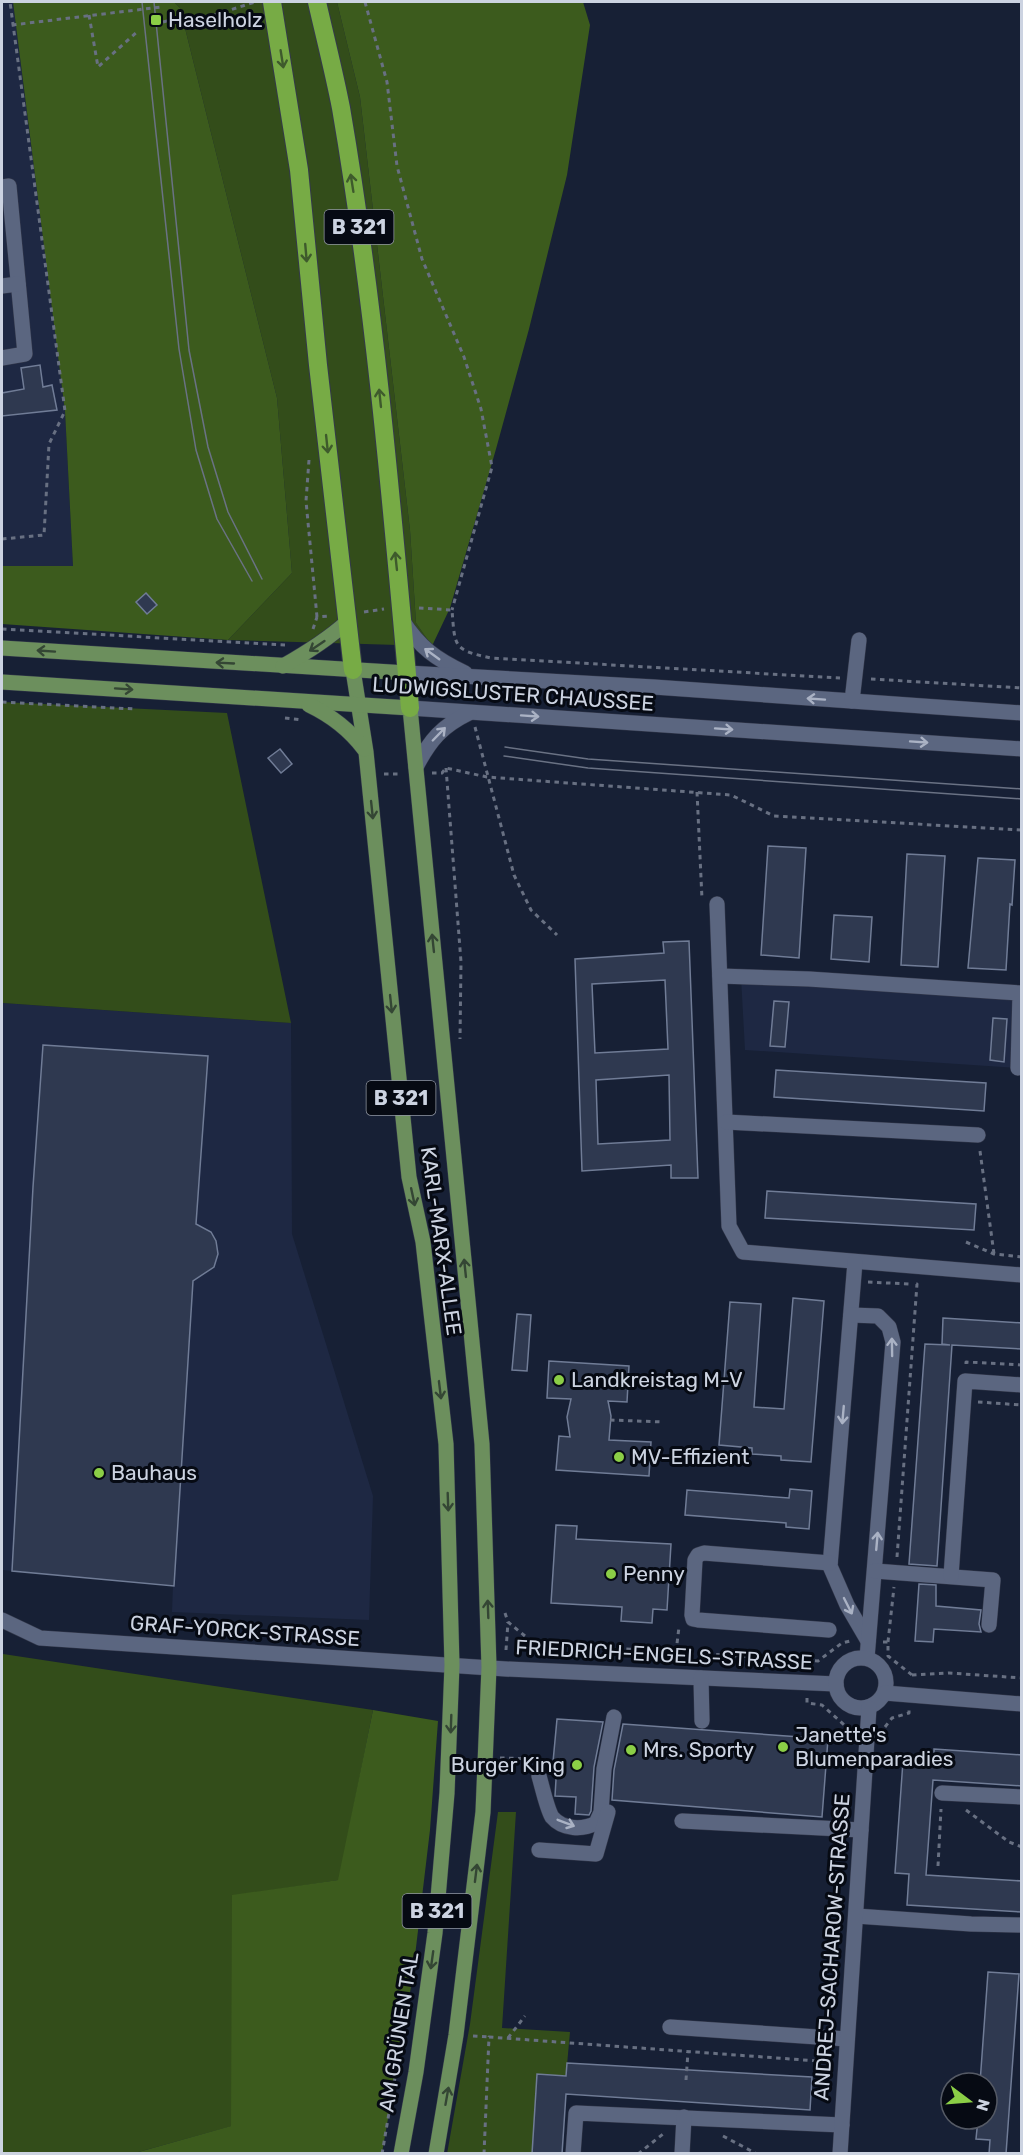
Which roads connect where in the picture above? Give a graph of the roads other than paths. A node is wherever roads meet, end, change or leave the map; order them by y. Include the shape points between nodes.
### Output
1 (272, 2) edge
2 (317, 2) edge
3 (2, 187) edge
4 (18, 284) junction
5 (2, 286) edge
6 (2, 358) edge
7 (401, 613) junction
8 (346, 618) junction
9 (859, 640) dead end
10 (2, 648) edge
11 (283, 666) junction
12 (352, 670) junction
13 (407, 673) junction
14 (473, 677) junction
15 (2, 682) edge
16 (297, 700) junction
17 (852, 701) junction
18 (359, 705) junction
19 (410, 708) junction
20 (472, 712) junction
21 (1022, 713) edge
22 (1022, 750) edge
23 (366, 752) junction
24 (416, 770) junction
25 (710, 905) road end
26 (720, 976) junction
27 (1018, 1068) dead end
28 (726, 1122) junction
29 (978, 1135) road end
30 (855, 1262) junction
31 (1022, 1275) edge
32 (851, 1315) junction
33 (1022, 1385) edge
34 (830, 1563) junction
35 (874, 1571) junction
36 (951, 1576) junction
37 (2, 1620) edge
38 (989, 1625) dead end
39 (829, 1630) dead end
40 (868, 1641) junction
41 (867, 1658) junction
42 (452, 1665) junction
43 (489, 1667) junction
44 (701, 1678) junction
45 (836, 1684) junction
46 (885, 1693) junction
47 (1022, 1704) edge
48 (869, 1708) junction
49 (614, 1717) dead end
50 (702, 1721) dead end
51 (611, 1768) dead end
52 (539, 1776) dead end
53 (942, 1793) road end
54 (1022, 1797) edge
55 (682, 1821) dead end
56 (861, 1830) junction
57 (539, 1850) dead end
58 (856, 1916) junction
59 (1022, 1925) edge
60 (670, 2027) dead end
61 (847, 2039) junction
62 (684, 2117) junction
63 (842, 2125) junction
64 (401, 2154) edge
65 (436, 2154) edge
66 (573, 2154) edge
67 (682, 2154) edge
68 (840, 2154) edge

1 -> 8 highway, B 321 via 299,170
7 -> 2 highway, B 321 via 361,237 340,106
3 - 4 street via 9,186
4 - 5 street
4 - 6 street via 25,354
7 - 13 highway, B 321
14 -> 7 street via 427,651 414,638
8 -> 11 main road via 313,650
8 - 12 highway, B 321
9 - 17 street
11 -> 10 main road, LUDWIGSLUSTER CHAUSSEE
11 - 12 main road, LUDWIGSLUSTER CHAUSSEE
12 - 13 main road, LUDWIGSLUSTER CHAUSSEE
12 - 18 main road, B 321
13 - 14 street, LUDWIGSLUSTER CHAUSSEE
13 - 19 highway, B 321
17 -> 14 street, LUDWIGSLUSTER CHAUSSEE
15 -> 16 main road, LUDWIGSLUSTER CHAUSSEE
16 - 18 main road, LUDWIGSLUSTER CHAUSSEE
16 - 23 main road via 338,721
17 - 21 street, LUDWIGSLUSTER CHAUSSEE
18 - 19 main road, LUDWIGSLUSTER CHAUSSEE
18 - 23 main road, B 321
19 - 20 street, LUDWIGSLUSTER CHAUSSEE
19 - 24 main road, B 321
20 -> 22 street, LUDWIGSLUSTER CHAUSSEE
24 -> 20 street via 437,734 452,721
23 -> 42 main road, KARL-MARX-ALLEE / B 321 via 409,1177 423,1242 446,1444
43 -> 24 main road, KARL-MARX-ALLEE / B 321 via 482,1444
25 - 26 street
26 - 27 street via 1020,993
26 - 28 street
28 - 29 street
28 - 30 street via 729,1226 743,1252
30 - 31 street
30 - 32 street
32 -> 34 street
35 -> 32 street via 893,1342 889,1327 878,1316
33 - 36 street via 965,1381
34 - 39 street via 698,1555 692,1615 698,1620
34 -> 40 street via 847,1605
35 - 36 street
35 - 40 street
36 - 38 street via 993,1580
37 - 42 street, GRAF-YORCK-STRASSE via 40,1638
40 - 41 street
41 - 45 street, FRIEDRICH-ENGELS-STRASSE via 845,1664
41 - 46 street via 884,1672
42 - 43 street, GRAF-YORCK-STRASSE
42 -> 64 main road, AM GRÜNEN TAL / B 321 via 448,1781 435,1933
43 - 44 street, FRIEDRICH-ENGELS-STRASSE
65 -> 43 main road, B 321 via 456,2035 483,1812
44 - 45 street, FRIEDRICH-ENGELS-STRASSE
44 - 50 street
45 - 48 street, FRIEDRICH-ENGELS-STRASSE via 846,1704
46 - 47 street
46 - 48 street
48 - 56 street, ANDREJ-SACHAROW-STRASSE
52 -> 49 street via 551,1816 571,1827 596,1823 601,1812
51 - 57 street via 607,1815 596,1854
53 - 54 street
55 - 56 street
56 - 58 street, ANDREJ-SACHAROW-STRASSE
58 - 59 street
58 - 61 street, ANDREJ-SACHAROW-STRASSE
60 - 61 street
61 - 63 street, ANDREJ-SACHAROW-STRASSE
62 - 63 street
62 - 66 street via 576,2113
62 - 67 street
63 - 68 street, ANDREJ-SACHAROW-STRASSE

